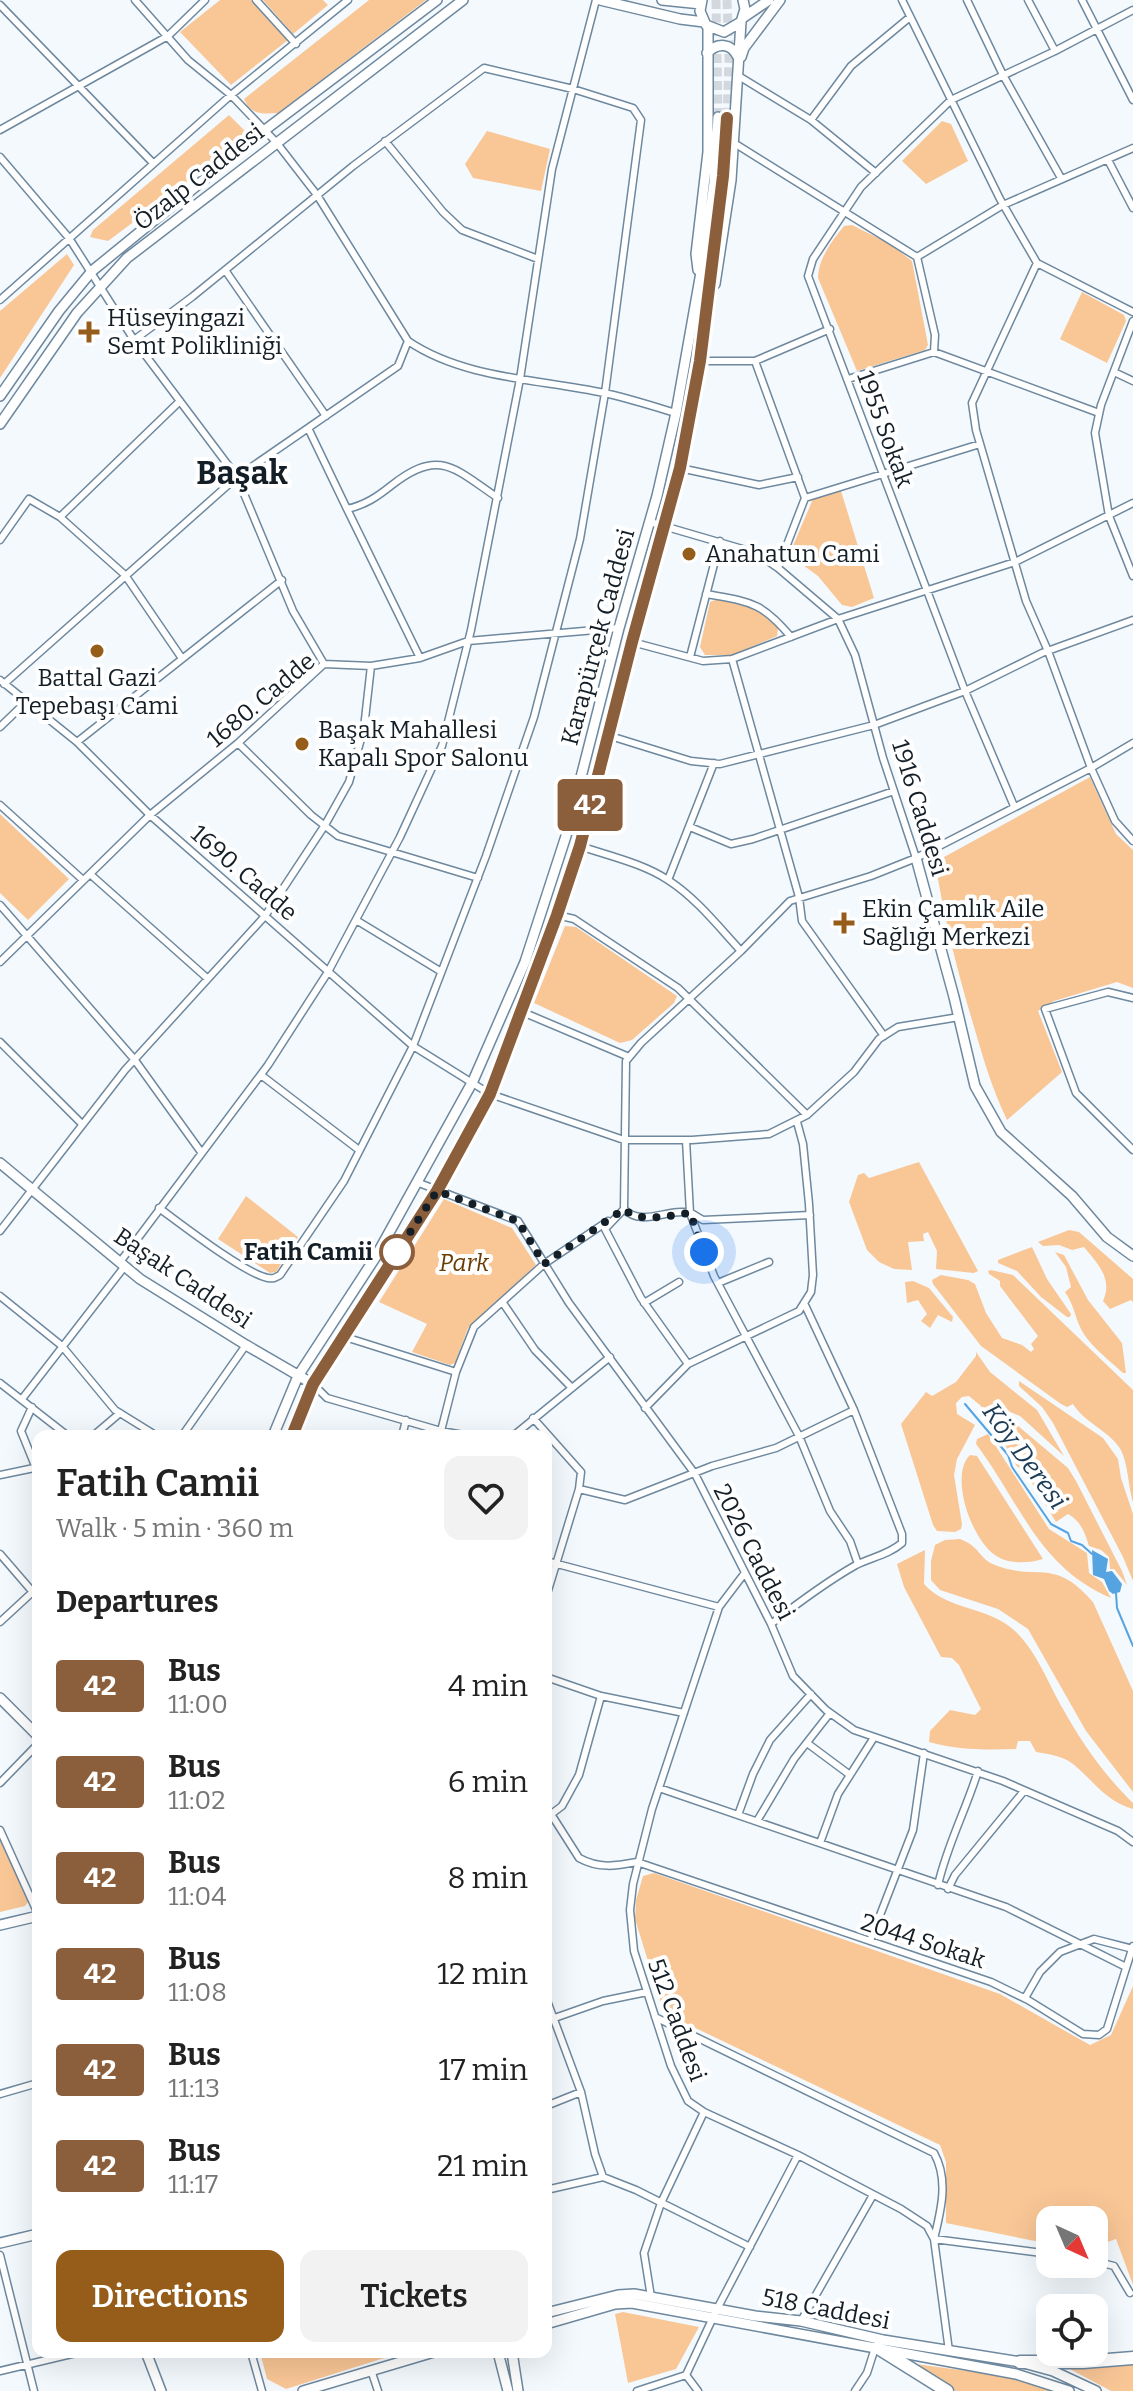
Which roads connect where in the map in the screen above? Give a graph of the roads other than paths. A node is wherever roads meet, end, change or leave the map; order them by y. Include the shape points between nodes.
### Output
1 (135, 0) edge
2 (205, 0) edge
3 (256, 0) edge
4 (348, 0) edge
5 (437, 0) edge
6 (463, 0) edge
7 (598, 0) edge
8 (662, 0) edge
9 (743, 0) edge
10 (769, 0) edge
11 (780, 0) edge
12 (902, 0) edge
13 (967, 0) edge
14 (1028, 0) edge
15 (1082, 0) edge
16 (702, 2) edge
17 (0, 5) edge
18 (1133, 10) edge
19 (910, 17) junction
20 (742, 20) junction
21 (706, 24) junction
22 (1097, 29) junction
23 (168, 36) junction
24 (296, 44) junction
25 (1055, 51) junction
26 (707, 53) junction
27 (738, 65) junction
28 (1003, 75) junction
29 (76, 86) junction
30 (573, 89) junction
31 (231, 95) junction
32 (951, 100) junction
33 (1133, 100) edge
34 (811, 120) junction
35 (0, 130) edge
36 (265, 130) junction
37 (385, 141) junction
38 (276, 142) junction
39 (734, 143) junction
40 (1133, 148) edge
41 (0, 157) edge
42 (1108, 160) junction
43 (153, 163) junction
44 (876, 173) junction
45 (1061, 178) junction
46 (317, 195) junction
47 (1003, 205) junction
48 (1133, 208) edge
49 (844, 213) junction
50 (69, 238) junction
51 (917, 257) junction
52 (538, 259) junction
53 (1037, 263) junction
54 (225, 270) junction
55 (92, 271) junction
56 (699, 282) junction
57 (99, 286) junction
58 (0, 300) edge
59 (1133, 312) edge
60 (1133, 321) edge
61 (705, 322) junction
62 (830, 329) junction
63 (134, 340) junction
64 (408, 341) junction
65 (934, 352) junction
66 (700, 361) junction
67 (755, 361) junction
68 (987, 372) junction
69 (1114, 372) junction
70 (520, 379) junction
71 (848, 379) junction
72 (1133, 381) edge
73 (605, 393) junction
74 (0, 396) edge
75 (180, 401) junction
76 (676, 413) junction
77 (1099, 413) junction
78 (326, 416) junction
79 (0, 424) edge
80 (309, 430) junction
81 (980, 444) junction
82 (680, 468) junction
83 (882, 473) junction
84 (237, 477) junction
85 (798, 477) junction
86 (498, 498) junction
87 (805, 498) junction
88 (1133, 503) edge
89 (347, 509) junction
90 (1109, 516) junction
91 (60, 517) junction
92 (650, 522) junction
93 (663, 524) junction
94 (0, 540) edge
95 (720, 541) junction
96 (1015, 562) junction
97 (778, 568) junction
98 (125, 575) junction
99 (1133, 576) edge
100 (282, 580) junction
101 (926, 590) junction
102 (706, 594) junction
103 (838, 619) junction
104 (1133, 620) edge
105 (619, 628) junction
106 (554, 634) junction
107 (791, 637) junction
108 (468, 641) junction
109 (632, 642) junction
110 (1048, 651) junction
111 (181, 657) junction
112 (690, 657) junction
113 (420, 658) junction
114 (732, 659) junction
115 (324, 664) junction
116 (371, 666) junction
117 (2, 682) edge
118 (965, 691) junction
119 (26, 702) junction
120 (874, 725) junction
121 (0, 727) edge
122 (607, 735) junction
123 (77, 742) junction
124 (238, 743) junction
125 (1133, 744) edge
126 (759, 753) junction
127 (714, 763) junction
128 (1091, 768) junction
129 (894, 791) junction
130 (0, 805) edge
131 (1014, 806) junction
132 (150, 815) junction
133 (325, 825) junction
134 (690, 827) junction
135 (780, 829) junction
136 (1133, 841) edge
137 (580, 846) junction
138 (392, 852) junction
139 (916, 858) junction
140 (90, 874) junction
141 (478, 878) junction
142 (83, 880) junction
143 (668, 880) junction
144 (799, 897) junction
145 (0, 905) edge
146 (557, 915) junction
147 (265, 916) junction
148 (356, 920) junction
149 (28, 935) junction
150 (741, 951) junction
151 (0, 962) edge
152 (440, 971) junction
153 (328, 972) junction
154 (207, 978) junction
155 (1133, 998) edge
156 (689, 1000) junction
157 (520, 1011) junction
158 (959, 1017) junction
159 (884, 1036) junction
160 (0, 1042) edge
161 (413, 1046) junction
162 (629, 1057) junction
163 (134, 1059) junction
164 (261, 1075) junction
165 (473, 1081) junction
166 (490, 1094) junction
167 (807, 1115) junction
168 (797, 1122) junction
169 (82, 1124) junction
170 (624, 1140) junction
171 (686, 1140) junction
172 (359, 1150) junction
173 (1133, 1150) edge
174 (201, 1152) junction
175 (0, 1163) edge
176 (419, 1183) junction
177 (33, 1190) junction
178 (437, 1191) junction
179 (159, 1208) junction
180 (624, 1209) junction
181 (690, 1213) junction
182 (810, 1215) junction
183 (0, 1231) edge
184 (1133, 1256) edge
185 (769, 1262) dead end
186 (122, 1264) junction
187 (544, 1264) junction
188 (679, 1282) dead end
189 (718, 1283) junction
190 (0, 1296) edge
191 (503, 1303) junction
192 (644, 1303) junction
193 (804, 1303) junction
194 (745, 1335) junction
195 (342, 1336) junction
196 (246, 1345) junction
197 (62, 1346) junction
198 (610, 1357) junction
199 (688, 1364) junction
200 (456, 1372) junction
201 (298, 1376) junction
202 (0, 1383) edge
203 (313, 1384) junction
204 (572, 1388) junction
205 (22, 1399) junction
206 (32, 1407) junction
207 (645, 1408) junction
208 (854, 1410) junction
209 (120, 1413) junction
210 (533, 1418) junction
211 (406, 1420) junction
212 (61, 1430) edge
213 (100, 1430) edge
214 (147, 1430) edge
215 (186, 1430) edge
216 (276, 1430) edge
217 (294, 1430) edge
218 (404, 1430) edge
219 (438, 1430) edge
220 (441, 1430) edge
221 (520, 1430) edge
222 (544, 1430) edge
223 (799, 1436) junction
224 (552, 1439) edge
225 (32, 1460) edge
226 (32, 1471) edge
227 (695, 1474) junction
228 (0, 1475) edge
229 (579, 1489) junction
230 (0, 1554) edge
231 (552, 1563) edge
232 (556, 1564) junction
233 (858, 1564) junction
234 (744, 1574) junction
235 (552, 1577) edge
236 (32, 1586) edge
237 (32, 1592) edge
238 (719, 1607) junction
239 (0, 1621) edge
240 (771, 1624) junction
241 (552, 1679) edge
242 (811, 1694) junction
243 (601, 1696) junction
244 (0, 1698) edge
245 (684, 1713) junction
246 (830, 1713) junction
247 (32, 1730) edge
248 (873, 1739) junction
249 (807, 1743) junction
250 (32, 1750) edge
251 (924, 1753) junction
252 (978, 1771) junction
253 (850, 1775) junction
254 (0, 1783) edge
255 (659, 1788) junction
256 (1024, 1791) junction
257 (552, 1813) edge
258 (738, 1815) junction
259 (552, 1821) edge
260 (757, 1821) junction
261 (0, 1830) edge
262 (1133, 1842) edge
263 (820, 1843) junction
264 (637, 1862) junction
265 (899, 1871) junction
266 (938, 1885) junction
267 (948, 1889) junction
268 (32, 1904) edge
269 (32, 1917) edge
270 (0, 1925) edge
271 (870, 1941) junction
272 (1081, 1944) junction
273 (1133, 1948) edge
274 (1126, 1967) junction
275 (647, 1992) junction
276 (1025, 1998) junction
277 (655, 2017) junction
278 (552, 2019) edge
279 (552, 2025) edge
280 (32, 2085) edge
281 (581, 2092) junction
282 (0, 2094) edge
283 (552, 2104) edge
284 (704, 2112) junction
285 (798, 2155) junction
286 (603, 2177) junction
287 (552, 2189) edge
288 (873, 2195) junction
289 (661, 2203) junction
290 (32, 2235) edge
291 (934, 2239) junction
292 (0, 2243) edge
293 (750, 2247) junction
294 (1036, 2252) edge
295 (0, 2255) edge
296 (1108, 2264) edge
297 (1130, 2293) dead end
298 (651, 2297) junction
299 (552, 2312) edge
300 (715, 2314) junction
301 (801, 2321) junction
302 (552, 2322) edge
303 (876, 2348) junction
304 (949, 2351) junction
305 (56, 2358) edge
306 (148, 2358) edge
307 (253, 2358) edge
308 (413, 2358) edge
309 (500, 2358) edge
310 (513, 2358) edge
311 (1133, 2358) edge
312 (1020, 2362) junction
313 (27, 2365) junction
314 (371, 2370) junction
315 (0, 2371) edge
316 (686, 2375) junction
317 (34, 2391) edge
318 (161, 2391) edge
319 (262, 2391) edge
320 (303, 2391) edge
321 (378, 2391) edge
322 (508, 2391) edge
323 (518, 2391) edge
324 (637, 2391) edge
325 (698, 2391) edge
326 (855, 2391) edge
327 (947, 2391) edge
328 (1069, 2391) edge
329 (1096, 2391) edge

1 - 23 street
2 - 23 street
3 - 24 street
4 - 24 street
5 - 36 main road, Özalp Caddesi
6 - 38 main road, Özalp Caddesi
7 - 21 main road
7 - 30 street
8 - 16 main road
9 - 20 main road
10 - 20 main road
11 - 27 main road via 744,48
12 - 19 street
13 - 28 street
14 - 25 street
15 - 22 street
16 - 21 main road
17 - 29 street
18 - 22 street, 1955 Sokak
19 - 32 street
19 - 34 street via 851,66
20 - 21 main road via 724,32
20 - 27 main road
21 - 26 main road
22 - 25 street, 1955 Sokak
22 - 33 street
23 - 29 street
23 - 31 street
24 - 31 street
25 - 28 street, 1955 Sokak
26 - 27 main road via 714,46 726,46 735,50
26 - 56 main road via 708,152 696,254
27 - 34 street
27 - 39 main road
28 - 32 street, 1955 Sokak
28 - 45 street
29 - 35 street
29 - 43 street
30 - 37 street via 484,68
30 - 52 street via 552,169
30 - 73 street via 633,108 641,120
31 - 36 street
31 - 43 street
32 - 44 street, 1955 Sokak
32 - 47 street
34 - 44 street
36 - 38 street
36 - 55 main road, Özalp Caddesi
37 - 46 street
37 - 52 street via 462,230
38 - 46 street
38 - 57 main road, Özalp Caddesi via 127,258
39 - 49 street
39 - 61 main road via 724,236
40 - 42 street
41 - 50 street
42 - 45 street
42 - 48 street
43 - 50 street
44 - 49 street, 1955 Sokak
45 - 47 street
46 - 54 street
46 - 64 street
47 - 51 street
47 - 53 street
49 - 51 street
49 - 62 street, 1955 Sokak via 813,259 808,276
50 - 55 street
50 - 58 street
51 - 65 street
52 - 70 street
53 - 59 street
53 - 68 street
54 - 63 street
54 - 78 street
55 - 57 street
55 - 74 main road, Özalp Caddesi
56 - 61 main road, Karapürçek Caddesi via 723,117 723,176
56 - 76 main road, Karapürçek Caddesi
57 - 63 street
57 - 79 main road, Özalp Caddesi
60 - 69 street
61 - 66 main road, Karapürçek Caddesi
62 - 67 street
62 - 71 street, 1955 Sokak
63 - 75 street
64 - 70 street via 432,357
64 - 78 street via 398,366
65 - 68 street
65 - 71 street
66 - 67 street
66 - 82 main road, Karapürçek Caddesi
67 - 85 street
68 - 77 street
68 - 81 street via 972,403
69 - 72 street
69 - 77 street
70 - 73 street
70 - 86 street
71 - 83 street, 1955 Sokak
73 - 76 street
73 - 106 street via 580,539
75 - 84 street
75 - 91 street
76 - 92 main road, Karapürçek Caddesi
77 - 90 street via 1095,433
78 - 80 street
80 - 84 street
80 - 89 street
81 - 83 street
81 - 96 street
82 - 85 street via 759,485
82 - 93 main road, Karapürçek Caddesi
83 - 87 street
83 - 101 street, 1955 Sokak
84 - 98 street
84 - 100 street
85 - 87 street
86 - 89 street via 434,462 411,470 364,505
86 - 108 street
87 - 97 street
88 - 90 street
89 - 113 street
90 - 96 street
90 - 99 street
91 - 94 street via 29,499
91 - 98 street
92 - 93 street, 1916 Caddesi
92 - 105 main road, Karapürçek Caddesi
93 - 95 street, 1916 Caddesi
93 - 109 main road, Karapürçek Caddesi
95 - 97 street, 1916 Caddesi via 756,553
95 - 102 street
96 - 101 street
96 - 110 street
97 - 103 street, 1916 Caddesi
98 - 111 street
98 - 117 street
100 - 111 street
100 - 115 street via 293,611
101 - 103 street
101 - 118 street, 1955 Sokak
102 - 107 street via 752,602
102 - 112 street
103 - 107 street
103 - 120 street, 1916 Caddesi via 855,655
104 - 110 street
105 - 106 street, 1680. Cadde
105 - 165 main road, Karapürçek Caddesi via 566,836 525,962
106 - 108 street, 1680. Cadde
106 - 141 street via 534,717
107 - 114 street
108 - 113 street, 1680. Cadde
108 - 138 street via 442,746
109 - 112 street
109 - 122 main road, Karapürçek Caddesi
110 - 118 street
110 - 128 street
111 - 123 street
112 - 114 street
113 - 116 street, 1680. Cadde
114 - 126 street
115 - 116 street, 1680. Cadde
115 - 124 street, 1680. Cadde
116 - 133 street via 364,728 349,782
117 - 119 street, 1690. Cadde
118 - 120 street
118 - 131 street, 1955 Sokak
119 - 121 street
119 - 123 street, 1690. Cadde
120 - 126 street
120 - 129 street, 1916 Caddesi
122 - 127 street
122 - 137 main road, Karapürçek Caddesi
123 - 132 street, 1690. Cadde
124 - 132 street, 1680. Cadde
124 - 133 street
125 - 128 street
126 - 127 street
126 - 135 street
127 - 134 street
128 - 131 street
128 - 136 street via 1115,821
129 - 135 street
129 - 139 street, 1916 Caddesi
130 - 142 street
131 - 139 street
132 - 140 street, 1680. Cadde
132 - 147 street, 1690. Cadde
133 - 138 street via 338,836
133 - 147 street
134 - 135 street via 731,844
134 - 143 street
135 - 144 street
137 - 143 street
137 - 146 main road, Karapürçek Caddesi
138 - 141 street
138 - 148 street
139 - 144 street
139 - 158 main road, 1916 Caddesi
140 - 142 street, 1680. Cadde
140 - 154 street
141 - 152 street
142 - 149 street, 1680. Cadde
143 - 150 street
144 - 150 street
144 - 159 street via 802,921
145 - 149 street
146 - 156 street via 574,919
146 - 157 main road, Karapürçek Caddesi
147 - 153 street, 1690. Cadde
147 - 154 street
148 - 152 street
148 - 153 street
149 - 151 street, 1680. Cadde
149 - 163 street
150 - 156 street
152 - 161 street
153 - 161 street, 1690. Cadde
153 - 164 street
154 - 163 street
155 - 173 street via 1108,992 1045,1009 1076,1093
156 - 162 street
156 - 167 street
157 - 162 street
157 - 166 main road, Karapürçek Caddesi
158 - 159 street via 898,1027
158 - 184 main road, 1916 Caddesi via 975,1086 1001,1132
159 - 167 street, 1690. Cadde
160 - 169 street
161 - 165 street, 1690. Cadde
161 - 172 street
162 - 170 street
163 - 169 street
163 - 174 street
164 - 172 street
164 - 174 street
165 - 166 street, 1690. Cadde
165 - 176 main road, Karapürçek Caddesi
166 - 170 street, 1690. Cadde
166 - 178 main road, Karapürçek Caddesi
167 - 168 street, 1690. Cadde
168 - 171 street, 1690. Cadde via 769,1134
168 - 182 street
169 - 177 street
170 - 171 street, 1690. Cadde
170 - 180 street
171 - 181 street
172 - 179 street via 310,1232 280,1275 271,1279 216,1249
174 - 179 street
175 - 177 main road, Başak Caddesi
176 - 178 street, 2026 Caddesi
176 - 201 main road, Karapürçek Caddesi
177 - 183 street
177 - 186 main road, Başak Caddesi
178 - 187 street, 2026 Caddesi via 518,1221
178 - 195 main road, Karapürçek Caddesi
179 - 186 street
180 - 181 street via 641,1217
180 - 187 street
180 - 192 street via 605,1229
181 - 182 street via 703,1220
181 - 189 street
182 - 193 street via 813,1275
185 - 189 street
186 - 196 main road, Başak Caddesi
186 - 197 street
187 - 191 street
187 - 198 street, 2026 Caddesi
188 - 192 street
189 - 194 street
190 - 197 street
191 - 200 street via 474,1327
191 - 204 street via 535,1350
192 - 199 street
193 - 194 street via 799,1311
193 - 208 street
194 - 199 street
194 - 223 street
195 - 200 street
195 - 203 main road, Karapürçek Caddesi
196 - 201 main road, Başak Caddesi
196 - 215 street
197 - 205 street
197 - 209 street
198 - 204 street
198 - 207 street, 2026 Caddesi
199 - 207 street
200 - 220 street
201 - 203 main road, Başak Caddesi
201 - 216 main road, Karapürçek Caddesi
202 - 205 street
203 - 211 street via 327,1398
203 - 217 main road, Karapürçek Caddesi
204 - 210 street
205 - 206 street
206 - 212 street
206 - 225 street via 21,1431
207 - 227 street, 2026 Caddesi
208 - 223 street
208 - 233 street via 902,1534 902,1543 891,1552
209 - 213 street
209 - 214 street
210 - 221 street
210 - 222 street
211 - 218 street
211 - 219 street
223 - 227 street
223 - 233 street
224 - 229 street via 581,1472
226 - 228 street
227 - 229 street via 625,1500
227 - 234 street, 2026 Caddesi
229 - 232 street
230 - 236 street
231 - 232 street
232 - 235 street
232 - 238 street
233 - 240 street
234 - 238 street, 512 Caddesi
234 - 240 street, 2026 Caddesi
237 - 239 street
238 - 245 street, 512 Caddesi
240 - 242 street, 2026 Caddesi via 793,1676
241 - 243 street
242 - 246 street, 2026 Caddesi
242 - 258 street via 770,1740
243 - 245 street
243 - 257 street via 579,1775 562,1806
244 - 247 main road
245 - 255 street, 512 Caddesi
246 - 248 street, 2026 Caddesi
246 - 249 street
248 - 251 street, 2026 Caddesi
248 - 253 street
249 - 253 street
249 - 260 street
250 - 254 street
251 - 252 street, 2026 Caddesi
251 - 265 street via 913,1830
252 - 256 street, 2026 Caddesi
252 - 266 street
253 - 263 street
255 - 258 street
255 - 264 street, 512 Caddesi
256 - 262 street, 2026 Caddesi
256 - 267 street
258 - 260 street
259 - 264 street via 579,1858 607,1866
260 - 263 street
261 - 268 street
263 - 265 street
264 - 271 street, 2044 Sokak
264 - 275 street, 512 Caddesi via 630,1910 634,1951
265 - 266 street
265 - 271 street
266 - 267 street
267 - 272 street via 1006,1907
269 - 270 main road
271 - 276 street, 2044 Sokak
272 - 273 street via 1094,1939
272 - 274 street
272 - 276 street via 1060,1952
273 - 274 street, 2044 Sokak
274 - 276 street, 2044 Sokak via 1107,2029 1099,2035 1083,2034
275 - 277 street, 512 Caddesi
275 - 278 street
277 - 284 street, 512 Caddesi via 681,2091
277 - 291 street via 934,2153 943,2190
279 - 281 street
280 - 282 street
281 - 283 street
281 - 286 street
284 - 285 street, 512 Caddesi
284 - 289 street
285 - 288 street, 512 Caddesi
285 - 293 street
286 - 287 street
286 - 289 street
288 - 291 street, 512 Caddesi via 927,2226
288 - 301 street
289 - 293 street
289 - 298 street via 644,2253
290 - 292 main road
291 - 294 street
291 - 304 street
293 - 300 street
295 - 313 street
296 - 297 street
298 - 299 main road, 518 Caddesi via 618,2295
298 - 300 main road, 518 Caddesi
300 - 301 main road, 518 Caddesi
300 - 302 main road, 518 Caddesi via 624,2303
300 - 303 main road, 518 Caddesi
300 - 316 street
301 - 304 main road, 518 Caddesi
303 - 326 street
303 - 327 highway
303 - 328 main road, 518 Caddesi via 1016,2374
304 - 312 main road, 518 Caddesi
305 - 313 street
306 - 318 main road
307 - 319 street
308 - 314 main road
309 - 322 main road
310 - 323 main road
311 - 312 highway
312 - 329 main road, 518 Caddesi
313 - 315 street
313 - 317 street
314 - 320 main road
314 - 321 street
316 - 324 street
316 - 325 street

